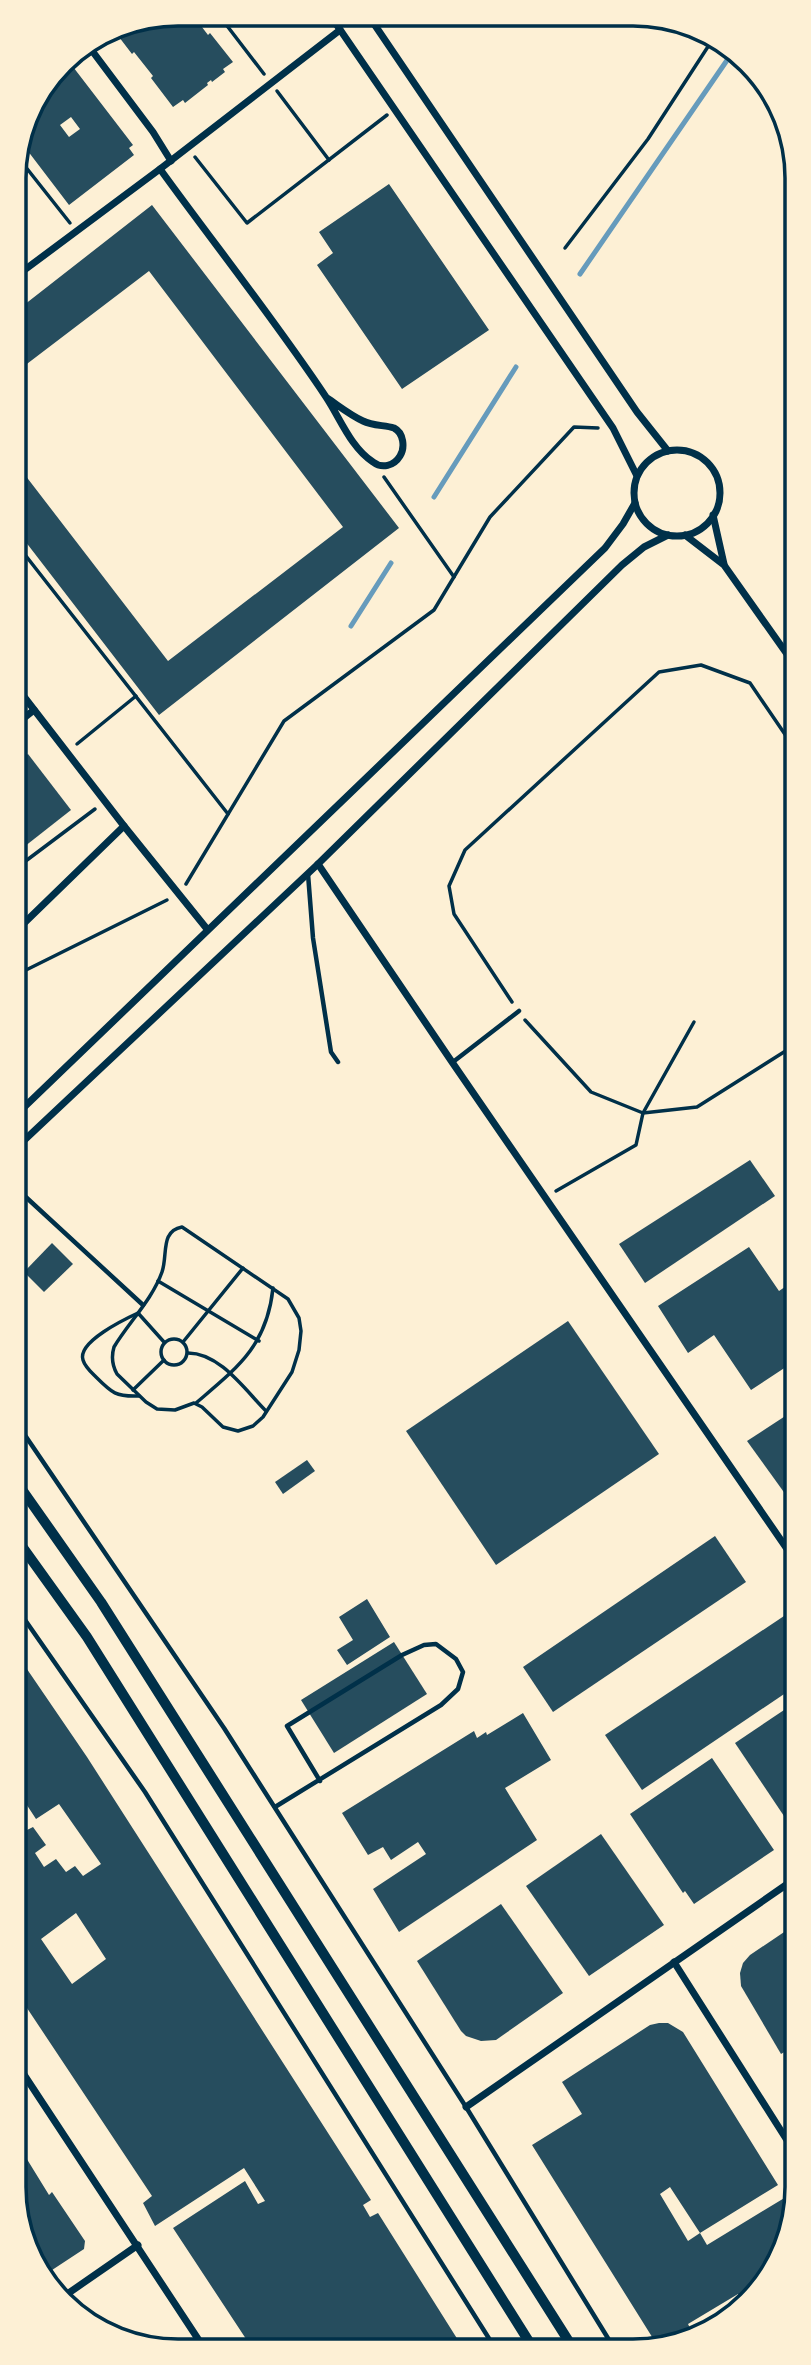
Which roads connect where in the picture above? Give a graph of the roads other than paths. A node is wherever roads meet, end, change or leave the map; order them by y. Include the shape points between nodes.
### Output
1 (338, 27) edge
2 (376, 27) edge
3 (340, 30) junction
4 (94, 53) edge
5 (170, 160) junction
6 (160, 169) junction
7 (27, 268) edge
8 (327, 398) junction
9 (668, 451) junction
10 (637, 476) junction
11 (635, 502) junction
12 (713, 515) junction
13 (668, 535) junction
14 (685, 535) junction
15 (724, 565) junction
16 (785, 651) edge
17 (27, 700) edge
18 (34, 710) junction
19 (27, 716) edge
20 (124, 826) junction
21 (318, 864) junction
22 (308, 873) junction
23 (27, 921) edge
24 (207, 929) junction
25 (519, 1011) road end
26 (338, 1062) dead end
27 (452, 1062) junction
28 (27, 1105) edge
29 (27, 1138) edge
30 (26, 1198) edge
31 (143, 1305) road end
32 (26, 1437) edge
33 (26, 1496) edge
34 (784, 1545) edge
35 (26, 1552) edge
36 (26, 1622) edge
37 (320, 1781) junction
38 (275, 1807) junction
39 (784, 1886) edge
40 (674, 1962) junction
41 (26, 2078) edge
42 (466, 2107) junction
43 (784, 2136) edge
44 (138, 2245) junction
45 (70, 2292) edge
46 (198, 2339) edge
47 (489, 2339) edge
48 (527, 2339) edge
49 (567, 2339) edge
50 (608, 2339) edge

1 - 3 street
2 - 9 street
3 - 5 street
3 - 10 street via 613,428
4 - 5 street
5 - 6 street
6 - 7 street
6 - 8 street
8 - 8 street via 362,453 383,466 399,459 404,449 394,428 362,421
9 - 10 street via 655,456
9 - 12 street via 691,453 710,467 719,490
10 - 11 street
11 - 13 street via 647,524
11 - 24 street via 605,548
12 - 14 street
12 - 15 street
13 - 14 street
13 - 21 street via 643,547 622,565
14 - 15 street
15 - 16 street
17 - 18 street
18 - 19 street
18 - 20 street
20 - 23 street
20 - 24 street
21 - 22 street
21 - 27 street
22 - 26 lane via 331,1052
22 - 29 street
24 - 28 street
25 - 27 lane
27 - 34 street
30 - 31 lane
32 - 38 lane
33 - 49 main road via 101,1602
35 - 48 main road via 87,1637
36 - 47 lane via 145,1792
37 - 37 lane via 287,1726 424,1645 436,1644 456,1659 463,1672 458,1689 441,1705
37 - 38 lane
38 - 42 lane
39 - 40 street
40 - 42 street
40 - 43 street
41 - 44 street
42 - 50 lane
44 - 45 street
44 - 46 street

